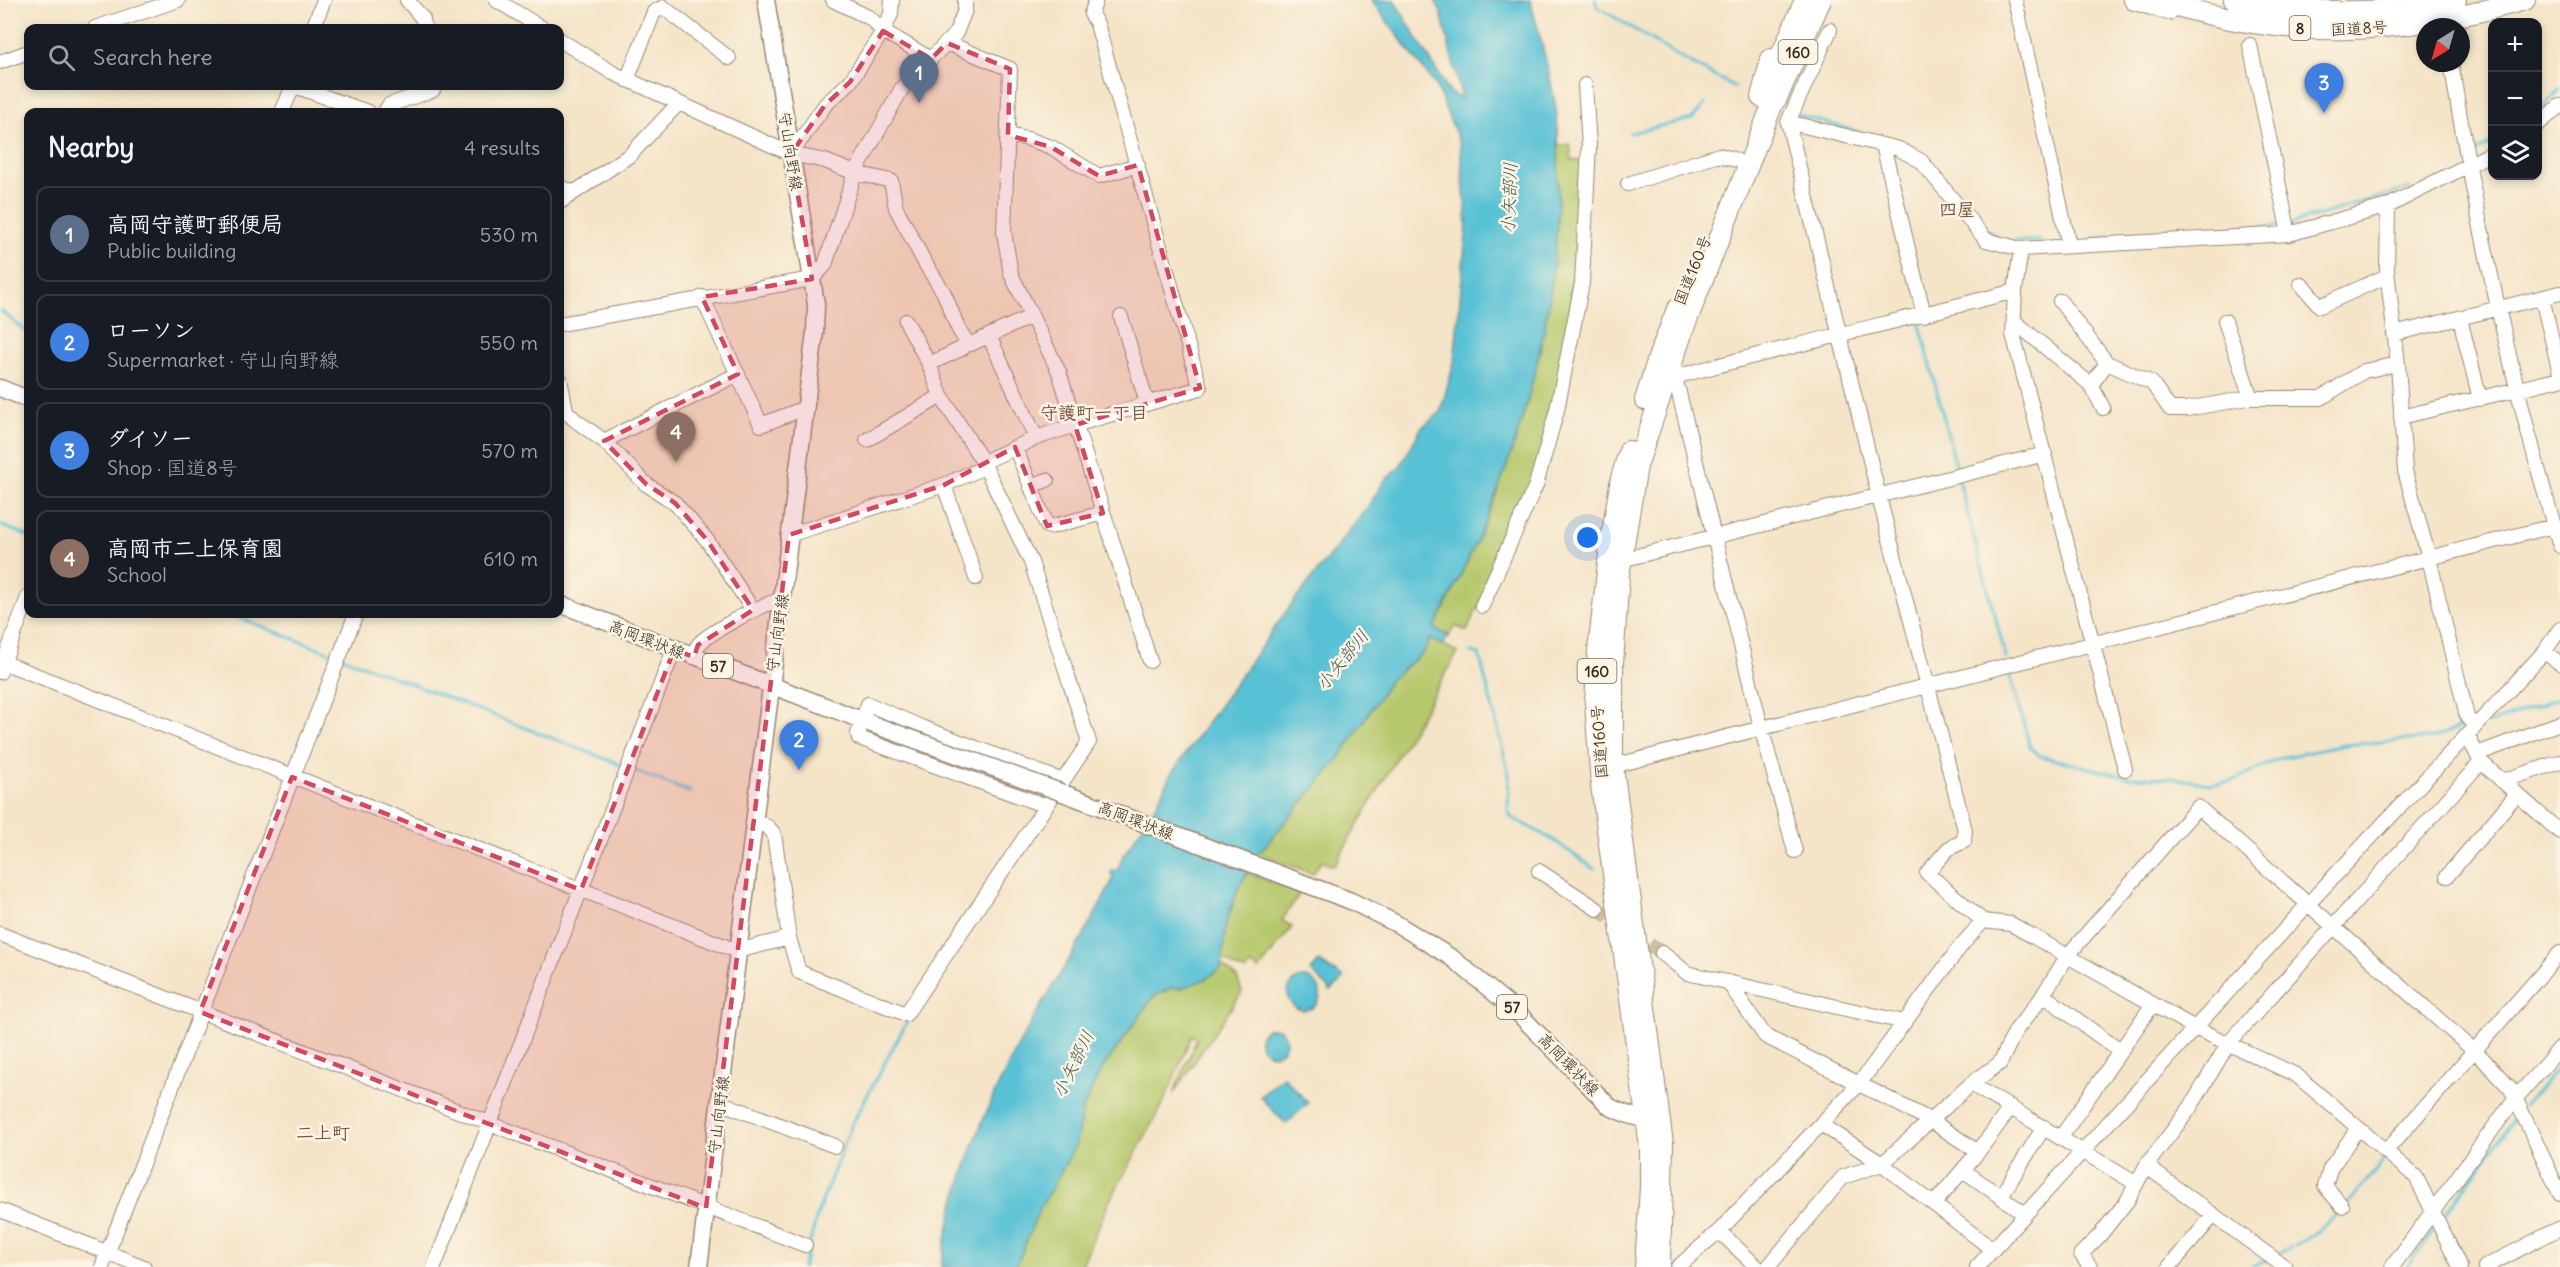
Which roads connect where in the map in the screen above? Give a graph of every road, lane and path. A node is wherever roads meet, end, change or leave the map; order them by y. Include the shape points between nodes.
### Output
1 (178, 0) edge
2 (324, 0) edge
3 (407, 0) edge
4 (496, 0) edge
5 (766, 0) edge
6 (833, 0) edge
7 (892, 0) edge
8 (965, 0) edge
9 (1096, 0) edge
10 (1791, 0) edge
11 (1805, 0) edge
12 (1812, 0) edge
13 (1821, 0) edge
14 (2015, 0) edge
15 (2134, 0) edge
16 (2158, 0) edge
17 (2234, 0) edge
18 (2525, 0) edge
19 (2445, 10) edge
20 (2196, 13) junction
21 (107, 24) edge
22 (315, 24) edge
23 (424, 24) edge
24 (535, 24) edge
25 (1830, 30) dead end
26 (884, 32) junction
27 (564, 42) edge
28 (947, 43) junction
29 (2250, 45) dead end
30 (24, 53) edge
31 (729, 58) dead end
32 (931, 59) junction
33 (0, 62) edge
34 (2452, 72) edge
35 (627, 80) junction
36 (1585, 85) dead end
37 (292, 90) edge
38 (305, 90) edge
39 (433, 90) edge
40 (1767, 100) junction
41 (678, 104) junction
42 (2560, 106) edge
43 (284, 108) edge
44 (357, 108) edge
45 (387, 108) edge
46 (2542, 121) edge
47 (1788, 122) junction
48 (1008, 135) junction
49 (1883, 145) junction
50 (791, 154) junction
51 (2488, 154) edge
52 (1736, 160) junction
53 (2466, 161) junction
54 (1138, 165) junction
55 (855, 173) junction
56 (1628, 184) dead end
57 (564, 188) edge
58 (574, 192) junction
59 (564, 199) edge
60 (2388, 206) junction
61 (2289, 234) junction
62 (2068, 241) junction
63 (2021, 249) junction
64 (2387, 276) junction
65 (812, 279) junction
66 (2301, 284) dead end
67 (2015, 291) junction
68 (2560, 293) edge
69 (702, 297) junction
70 (2542, 298) junction
71 (2060, 300) dead end
72 (2500, 310) junction
73 (1924, 315) junction
74 (1030, 317) junction
75 (1121, 317) dead end
76 (2460, 319) junction
77 (906, 321) dead end
78 (2225, 321) dead end
79 (2015, 322) junction
80 (564, 323) edge
81 (1838, 333) junction
82 (2394, 334) junction
83 (989, 336) junction
84 (966, 341) junction
85 (2107, 363) junction
86 (929, 364) junction
87 (2398, 364) junction
88 (2560, 373) edge
89 (738, 374) junction
90 (1671, 378) junction
91 (2560, 379) edge
92 (2091, 385) junction
93 (0, 388) edge
94 (2519, 390) junction
95 (941, 396) junction
96 (24, 397) edge
97 (2251, 398) junction
98 (2480, 399) junction
99 (564, 400) edge
100 (1147, 403) junction
101 (806, 408) junction
102 (2103, 408) dead end
103 (2401, 417) junction
104 (1075, 425) junction
105 (1036, 438) junction
106 (867, 440) dead end
107 (604, 441) junction
108 (1016, 447) junction
109 (2045, 454) junction
110 (983, 462) junction
111 (1047, 480) dead end
112 (944, 485) junction
113 (1030, 486) junction
114 (1879, 497) junction
115 (1103, 513) junction
116 (2557, 526) edge
117 (789, 536) junction
118 (1716, 537) junction
119 (2560, 546) edge
120 (2429, 558) junction
121 (1621, 560) junction
122 (976, 578) dead end
123 (782, 600) junction
124 (564, 606) edge
125 (1482, 606) dead end
126 (24, 607) edge
127 (753, 610) junction
128 (354, 618) edge
129 (2560, 629) edge
130 (2092, 645) junction
131 (674, 650) junction
132 (2544, 652) junction
133 (694, 657) junction
134 (1150, 661) dead end
135 (2560, 663) edge
136 (1, 665) edge
137 (770, 686) junction
138 (1929, 686) junction
139 (870, 723) junction
140 (2560, 723) edge
141 (1761, 727) junction
142 (2471, 731) junction
143 (2479, 758) junction
144 (2560, 762) edge
145 (1613, 766) junction
146 (2125, 769) dead end
147 (292, 777) junction
148 (2502, 781) junction
149 (1063, 787) junction
150 (2517, 794) junction
151 (1046, 806) junction
152 (754, 821) junction
153 (2557, 824) edge
154 (1794, 851) dead end
155 (1539, 871) dead end
156 (2446, 876) dead end
157 (581, 890) junction
158 (2309, 903) junction
159 (1597, 909) tunnel mouth
160 (1983, 921) junction
161 (2334, 927) junction
162 (0, 934) edge
163 (789, 938) junction
164 (737, 951) junction
165 (1662, 953) tunnel mouth
166 (2560, 953) edge
167 (2068, 955) junction
168 (1728, 982) junction
169 (2043, 995) junction
170 (2153, 1004) junction
171 (200, 1012) junction
172 (1904, 1022) junction
173 (2195, 1028) junction
174 (2228, 1044) junction
175 (2560, 1048) edge
176 (2120, 1051) junction
177 (2478, 1053) junction
178 (1859, 1084) junction
179 (1971, 1084) junction
180 (719, 1102) junction
181 (2011, 1107) junction
182 (2517, 1107) junction
183 (1653, 1119) junction
184 (1930, 1120) junction
185 (1821, 1124) junction
186 (490, 1125) junction
187 (2044, 1127) junction
188 (2358, 1128) junction
189 (2061, 1137) junction
190 (835, 1146) dead end
191 (2083, 1150) junction
192 (1978, 1152) junction
193 (2391, 1155) junction
194 (1882, 1164) junction
195 (2146, 1166) junction
196 (1963, 1170) junction
197 (2134, 1183) junction
198 (2560, 1194) edge
199 (2001, 1196) junction
200 (1934, 1204) junction
201 (2342, 1206) dead end
202 (706, 1208) junction
203 (0, 1210) edge
204 (2025, 1214) junction
205 (2214, 1215) junction
206 (2436, 1220) junction
207 (2560, 1228) edge
208 (1719, 1231) junction
209 (806, 1245) dead end
210 (1993, 1250) junction
211 (107, 1253) junction
212 (2276, 1265) edge
213 (102, 1267) edge
214 (144, 1267) edge
215 (434, 1267) edge
216 (699, 1267) edge
217 (1645, 1267) edge
218 (1660, 1267) edge
219 (1678, 1267) edge
220 (1757, 1267) edge
221 (1768, 1267) edge
222 (1977, 1267) edge
223 (2090, 1267) edge
224 (2169, 1267) edge
225 (2392, 1267) edge
226 (2460, 1267) edge
227 (2485, 1267) edge

1 - 21 street
2 - 22 street
3 - 23 street
4 - 24 street
5 - 50 main road, 守山向野線
6 - 26 street via 870,18
7 - 26 street
8 - 28 street via 956,33
9 - 54 street via 1091,14
10 - 40 highway, 160 via 1761,89
11 - 40 highway, 160 via 1766,92
12 - 40 highway, 160 via 1773,95
13 - 40 highway, 160 via 1778,98
14 - 62 street
15 - 20 highway
16 - 20 highway, 国道8号 / 8
17 - 19 highway, 国道8号 / 8 via 2300,9
18 - 19 highway, 国道8号 / 8
19 - 20 highway, 国道8号 / 8 via 2403,26 2331,31 2259,25
25 - 47 street
26 - 32 street
26 - 50 street via 850,82 825,105
27 - 35 street
28 - 32 street
28 - 48 street via 1010,69
29 - 61 street
30 - 33 street
31 - 35 street via 663,7 654,12
32 - 55 street via 902,88
34 - 53 street
35 - 41 street
36 - 125 street via 1589,146 1581,283 1557,410 1536,485
37 - 43 street
38 - 44 street
39 - 45 street
40 - 52 highway, 国道160号 / 160
40 - 90 highway, 国道160号 / 160 via 1685,326
41 - 50 street
41 - 58 street via 630,155
42 - 46 street
47 - 49 street
47 - 81 street
48 - 54 street via 1051,147 1100,176
48 - 74 street via 1004,232 1011,274
49 - 63 street via 1921,161 1986,240
49 - 73 street
50 - 55 street
50 - 65 main road, 守山向野線
51 - 53 street
52 - 56 street via 1719,155
52 - 183 highway, 国道160号 / 160 via 1658,358 1621,478 1598,651 1595,703 1601,785
53 - 60 street
53 - 72 street
54 - 100 street via 1200,388
55 - 65 street via 825,265
55 - 84 street via 891,181 896,208 944,292
57 - 58 street
58 - 59 street
60 - 61 street
60 - 64 street
61 - 62 street
62 - 63 street
63 - 67 street
64 - 66 street via 2320,306
64 - 82 street
65 - 69 street
65 - 101 main road, 守山向野線 via 816,304
67 - 73 street
67 - 79 street
68 - 70 street
69 - 80 street
69 - 89 street
70 - 72 street
70 - 88 street
71 - 85 street
72 - 76 street
72 - 94 street
73 - 81 street
74 - 83 street
74 - 104 street via 1059,372
75 - 100 street
76 - 82 street
76 - 98 street
77 - 86 street
78 - 97 street
79 - 92 street
79 - 109 street via 2013,334
81 - 90 street
81 - 114 street
82 - 87 street
83 - 84 street via 971,344
83 - 105 street
84 - 86 street via 963,348
85 - 92 street
85 - 97 street via 2152,383 2170,409
86 - 95 street
87 - 97 street via 2364,371 2321,398
87 - 103 street
89 - 101 street via 761,425
89 - 107 street
90 - 118 street
90 - 121 highway, 国道160号 / 160 via 1637,466
91 - 94 street
92 - 102 street
93 - 96 main road
94 - 98 street
94 - 116 street
95 - 106 street
95 - 110 street
98 - 103 street
99 - 107 street via 566,411
100 - 104 street
101 - 117 main road, 守山向野線
103 - 120 street via 2404,471
104 - 105 street
104 - 115 street
105 - 108 street
107 - 127 street via 646,484 675,502 707,540
108 - 110 street
108 - 113 street
109 - 114 street
109 - 130 street
110 - 112 street via 980,469
110 - 149 street via 1031,562 1089,742
111 - 113 street
112 - 117 street
112 - 122 street
113 - 115 street via 1047,526
114 - 118 street
114 - 138 street
115 - 134 street
116 - 119 street
116 - 120 street
117 - 123 main road, 守山向野線
118 - 121 street
118 - 141 street
120 - 130 street
120 - 142 street
121 - 145 highway, 国道160号 / 160 via 1612,663
123 - 127 street
123 - 137 main road, 守山向野線
124 - 131 main road, 高岡環状線 / 57
126 - 136 street
127 - 133 street via 698,645
128 - 147 street
129 - 132 street
130 - 138 street
130 - 146 street
131 - 133 main road, 高岡環状線 / 57
131 - 157 street
132 - 135 street
132 - 142 street
133 - 137 main road, 高岡環状線 / 57
136 - 147 street
137 - 139 main road, 高岡環状線 / 57
137 - 152 main road, 守山向野線
138 - 141 street
138 - 160 street via 1965,830 1964,841 1948,849 1927,873
139 - 149 main road, 高岡環状線 / 57, bridge
139 - 149 street via 868,704
139 - 151 street via 858,734 859,738
140 - 143 street
141 - 145 street
141 - 154 street
142 - 143 street
142 - 158 street
143 - 148 street
143 - 161 street
144 - 148 street
145 - 183 highway, 国道160号 / 160
147 - 157 street
147 - 171 street
148 - 150 street
149 - 151 street
149 - 183 main road, 高岡環状線 / 57 via 1086,801 1351,901 1397,924 1452,958 1516,1011 1610,1107 1627,1115
150 - 153 street
150 - 156 street
151 - 163 street via 906,1014 798,972
152 - 163 street via 774,834
152 - 164 main road, 守山向野線
155 - 159 street
157 - 164 street
157 - 186 street
158 - 161 street
158 - 167 street via 2198,807
158 - 173 street
160 - 167 street via 2011,924
160 - 172 street
161 - 174 street
161 - 177 street
162 - 171 street
163 - 164 street
164 - 180 main road, 守山向野線
165 - 168 street via 1687,973
166 - 177 street
167 - 169 street
167 - 170 street
168 - 172 street
168 - 178 street via 1765,1036
169 - 176 street
169 - 179 street via 2016,1030 2000,1063
170 - 173 street
170 - 176 street
171 - 186 street
171 - 211 street
172 - 178 street
173 - 174 street
173 - 191 street
174 - 188 street via 2296,1075
174 - 195 street via 2190,1108
175 - 182 street
176 - 189 street
177 - 182 street via 2511,1089
177 - 193 street
178 - 184 street
178 - 185 street
179 - 181 street
179 - 184 street
180 - 190 street
180 - 202 main road, 守山向野線
181 - 187 street
181 - 192 street
182 - 198 street
182 - 206 street
183 - 217 highway, 国道160号 / 160
183 - 218 highway, 国道160号 / 160 via 1663,1144
184 - 192 street
184 - 194 street
185 - 194 street
185 - 208 street
186 - 202 street
186 - 215 street
187 - 189 street
187 - 199 street
188 - 193 street
188 - 201 street via 2330,1169 2325,1186
189 - 191 street
191 - 197 street
191 - 204 street
192 - 196 street
193 - 206 street via 2416,1177
194 - 200 street
194 - 221 street via 1843,1177
195 - 197 street
195 - 205 street
196 - 199 street
196 - 200 street
197 - 223 street via 2127,1201 2081,1254
199 - 204 street
200 - 210 street
202 - 209 street
202 - 216 main road, 守山向野線
203 - 211 street
204 - 210 street
205 - 212 street
205 - 224 street
206 - 225 street
206 - 226 street
207 - 227 street
208 - 219 street
208 - 220 street
210 - 222 street
211 - 213 street
211 - 214 street

